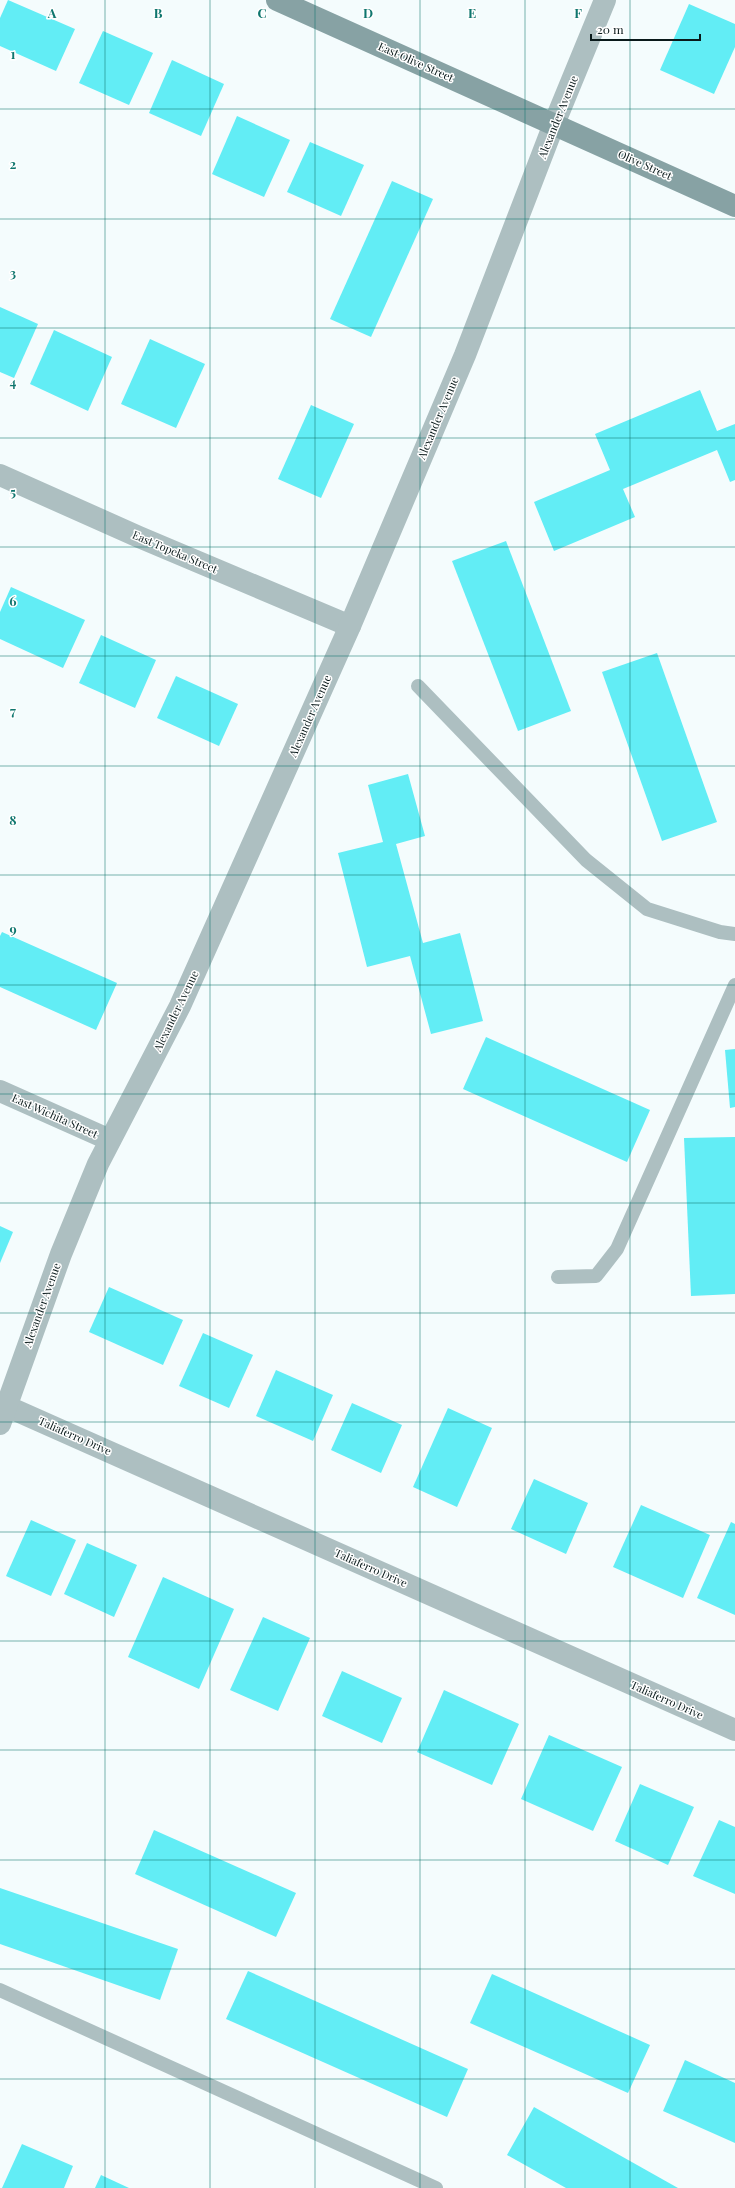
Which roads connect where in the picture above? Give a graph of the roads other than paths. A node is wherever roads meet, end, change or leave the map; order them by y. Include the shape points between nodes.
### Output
1 (278, 0) edge
2 (605, 0) edge
3 (554, 124) junction
4 (735, 206) edge
5 (0, 475) edge
6 (350, 626) junction
7 (418, 686) dead end
8 (735, 934) edge
9 (735, 985) edge
10 (0, 1091) edge
11 (110, 1140) junction
12 (558, 1277) dead end
13 (3, 1415) edge
14 (735, 1730) edge
15 (0, 1990) edge
16 (436, 2188) edge

1 - 3 street, East Olive Street
2 - 3 street, Alexander Avenue
3 - 4 street, Olive Street
3 - 6 street, Alexander Avenue via 465,355
5 - 6 street, East Topeka Street via 139,538
6 - 11 street, Alexander Avenue via 180,1006
7 - 8 lane via 586,860 641,904 676,918
9 - 12 lane via 617,1249 596,1276
10 - 11 street, East Wichita Street
11 - 13 street, Alexander Avenue via 61,1254
13 - 14 street, Taliaferro Drive
15 - 16 lane

